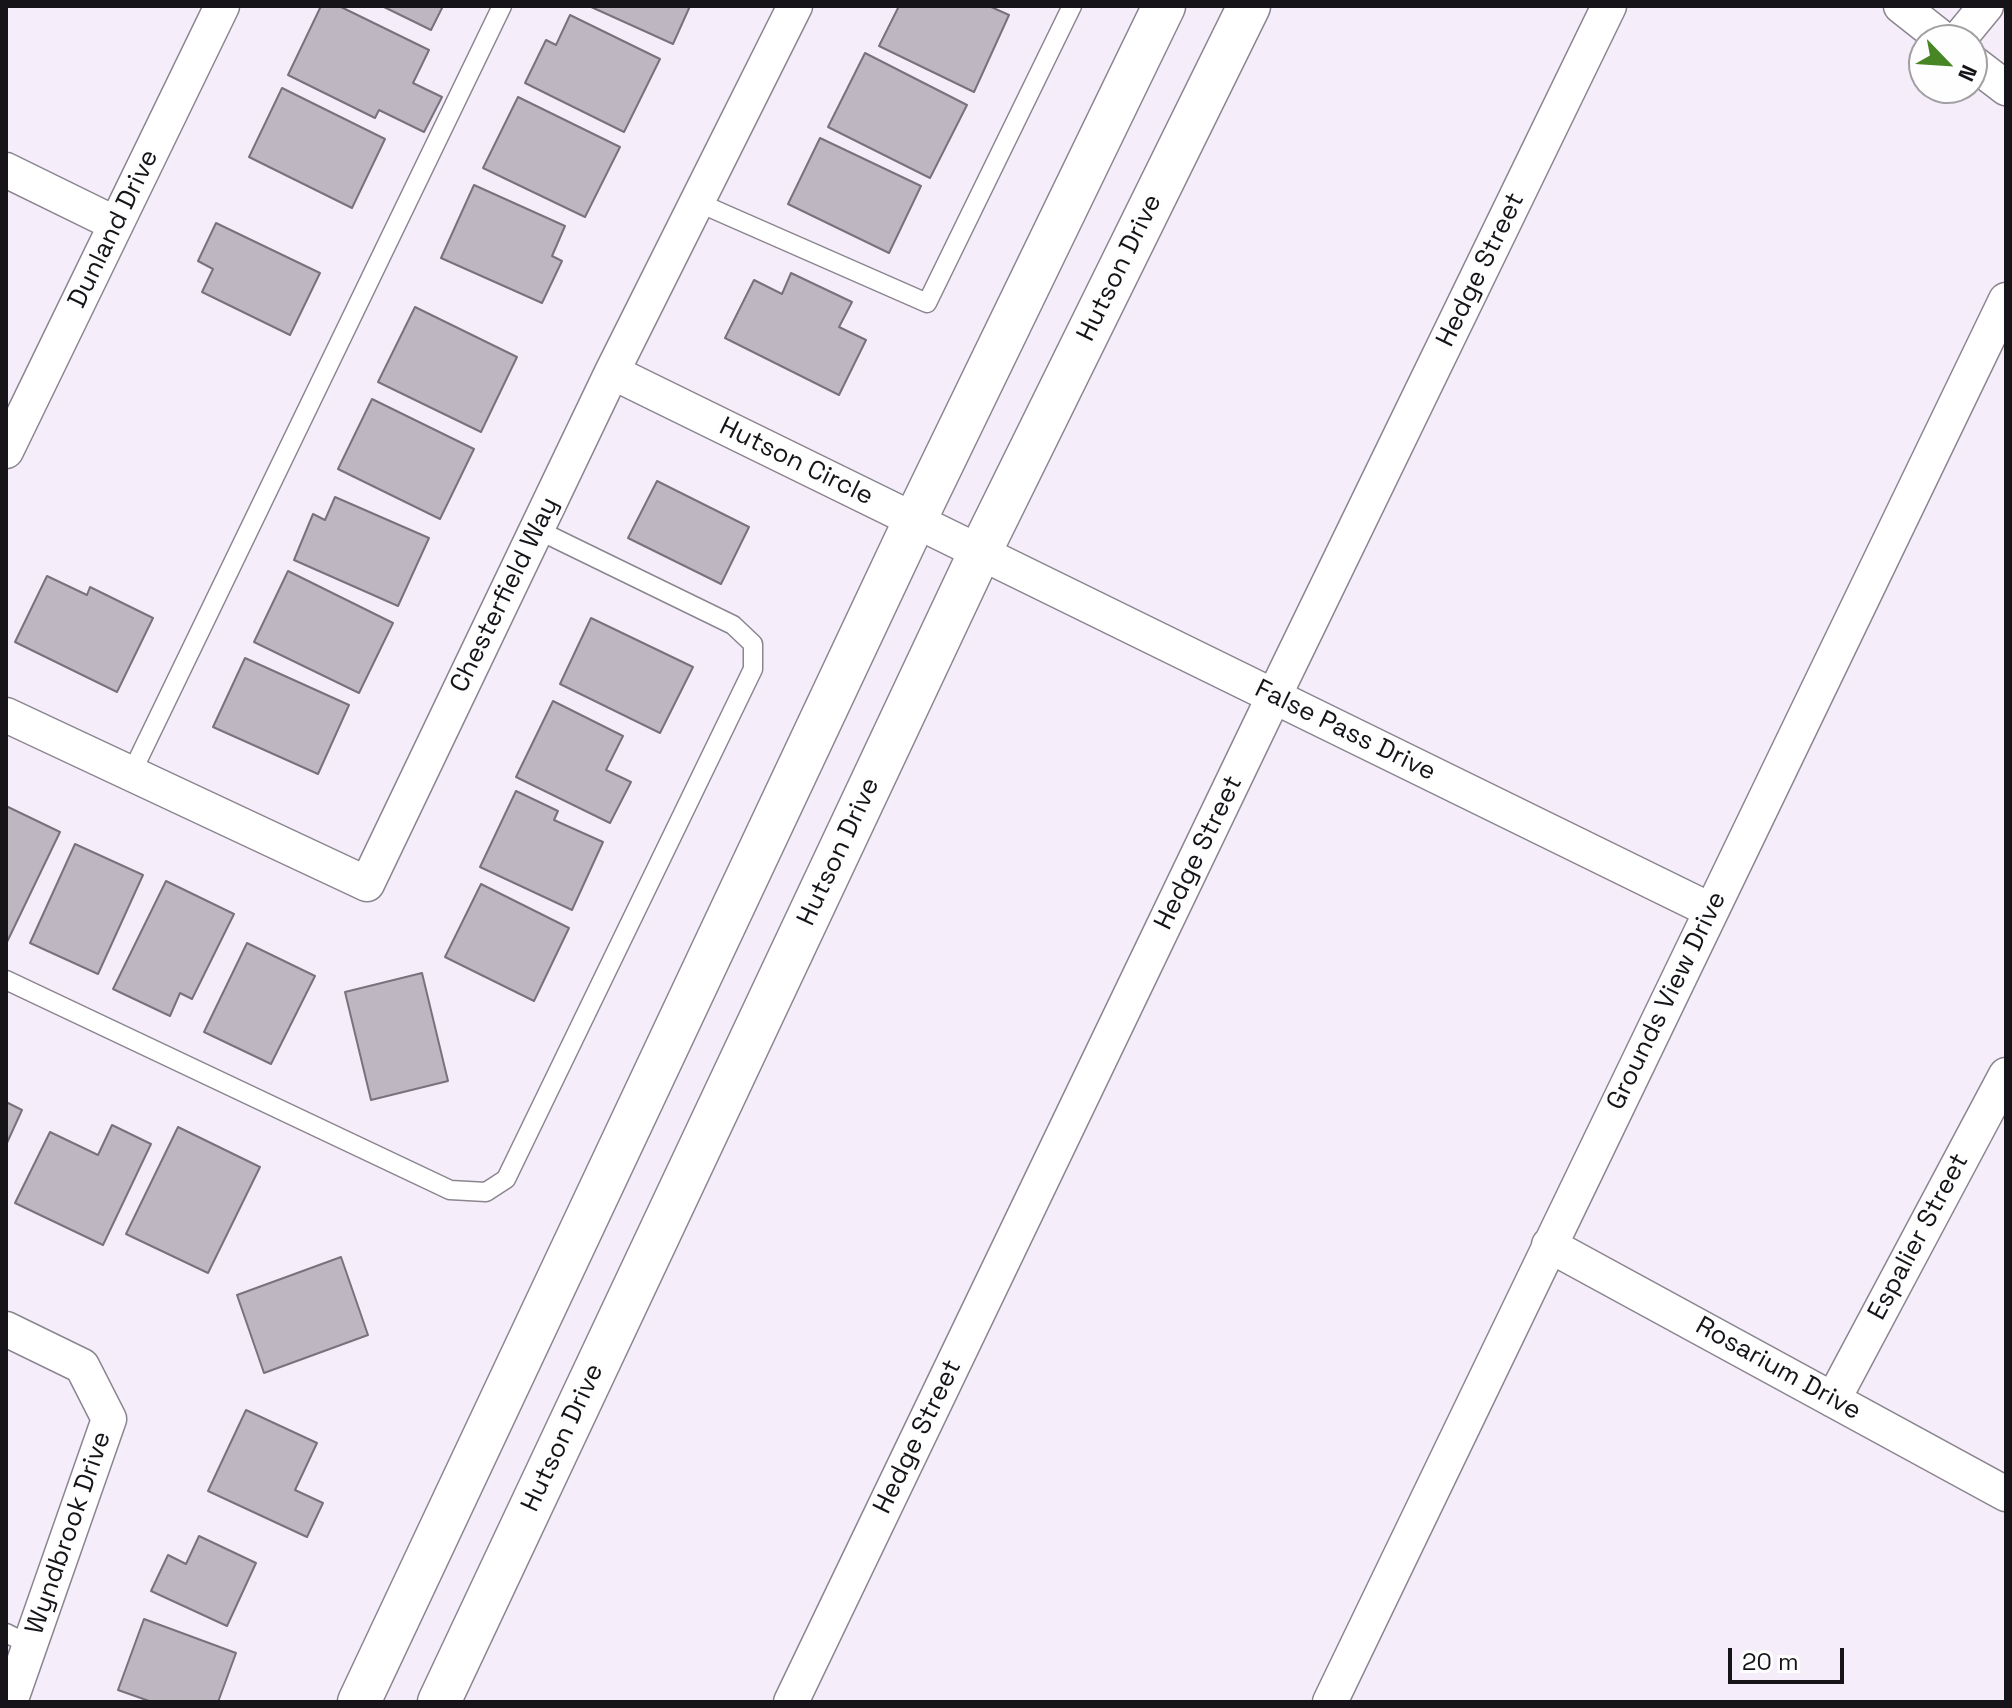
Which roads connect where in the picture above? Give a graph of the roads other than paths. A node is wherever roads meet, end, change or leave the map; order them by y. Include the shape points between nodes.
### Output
1 (222, 6) edge
2 (502, 6) edge
3 (795, 6) edge
4 (1072, 6) edge
5 (1164, 6) edge
6 (1249, 6) edge
7 (1609, 6) edge
8 (1901, 6) edge
9 (1986, 6) edge
10 (1924, 24) edge
11 (1971, 24) edge
12 (1988, 74) edge
13 (2006, 88) edge
14 (6, 170) edge
15 (697, 202) junction
16 (116, 224) junction
17 (2006, 300) edge
18 (612, 372) junction
19 (6, 451) edge
20 (915, 520) junction
21 (536, 529) junction
22 (980, 552) junction
23 (1274, 696) junction
24 (6, 715) edge
25 (131, 774) junction
26 (1710, 910) junction
27 (6, 980) edge
28 (2006, 1075) edge
29 (1549, 1245) junction
30 (6, 1329) edge
31 (1833, 1400) junction
32 (2006, 1494) edge
33 (18, 1639) edge
34 (10, 1702) edge
35 (359, 1702) edge
36 (439, 1702) edge
37 (791, 1702) edge
38 (1330, 1702) edge

1 - 16 street, Dunland Drive
2 - 25 lane
3 - 15 street, Chesterfield Way
4 - 15 lane via 927,303
5 - 20 street
6 - 22 street, Hutson Drive
7 - 23 street, Hedge Street
8 - 10 street
9 - 11 street
12 - 13 street
14 - 16 street
15 - 18 street, Chesterfield Way
16 - 19 street, Dunland Drive
17 - 26 street, Grounds View Drive
18 - 20 street, Hutson Circle
18 - 21 street, Chesterfield Way
20 - 22 street, Hutson Circle
20 - 35 street
21 - 25 street, Chesterfield Way via 367,884
21 - 27 lane via 733,625 753,644 753,669 506,1179 486,1192 450,1190
22 - 23 street, False Pass Drive
22 - 36 street, Hutson Drive
23 - 26 street, False Pass Drive
23 - 37 street, Hedge Street
24 - 25 street, Chesterfield Way
26 - 29 street, Grounds View Drive
28 - 31 street, Espalier Street
29 - 31 street, Rosarium Drive
29 - 38 street, Grounds View Drive
30 - 33 street, Wyndbrook Drive via 82,1366 109,1419
31 - 32 street, Rosarium Drive
33 - 34 street, Wyndbrook Drive

